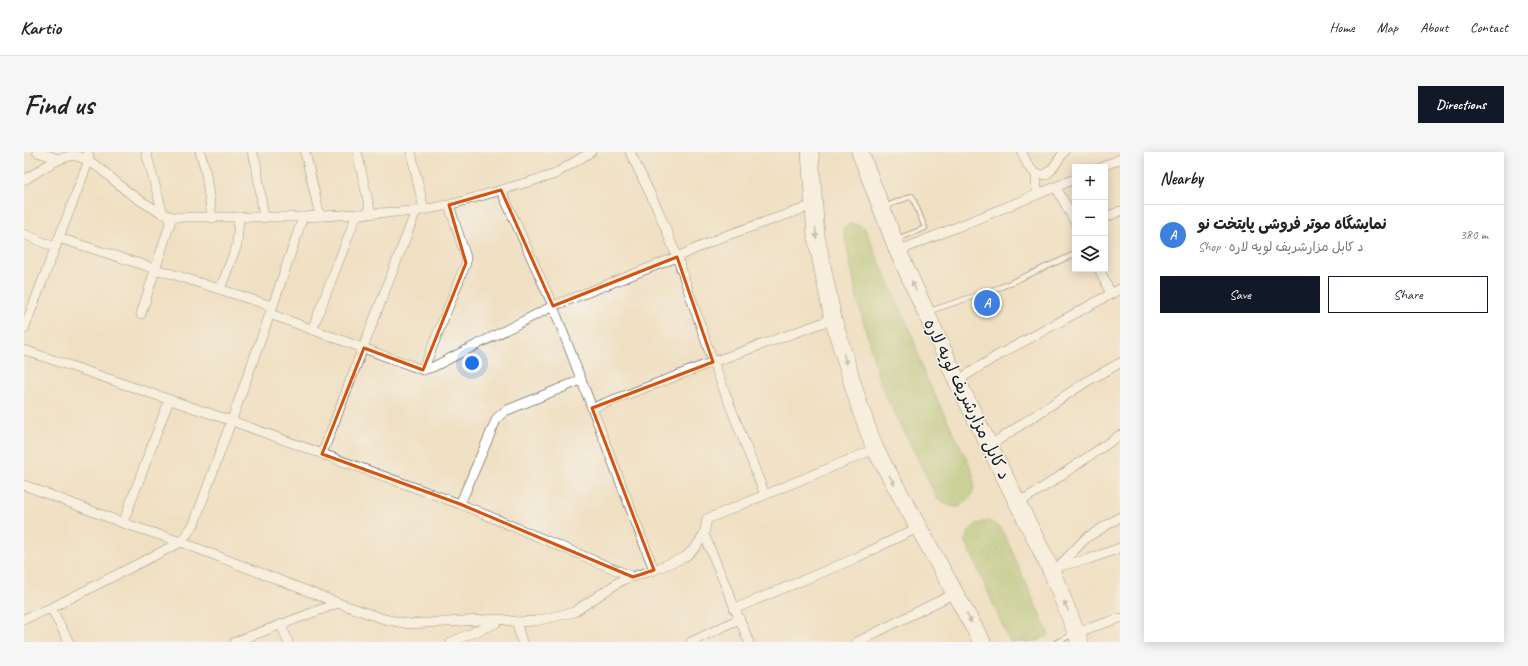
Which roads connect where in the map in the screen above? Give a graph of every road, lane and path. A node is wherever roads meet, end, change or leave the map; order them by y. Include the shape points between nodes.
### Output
1 (38, 152) edge
2 (146, 152) edge
3 (200, 152) edge
4 (252, 152) edge
5 (305, 152) edge
6 (357, 152) edge
7 (411, 152) edge
8 (591, 152) edge
9 (630, 152) edge
10 (810, 152) edge
11 (860, 152) edge
12 (1022, 152) edge
13 (1064, 152) edge
14 (88, 156) edge
15 (59, 159) junction
16 (1120, 159) edge
17 (1108, 164) edge
18 (1036, 174) junction
19 (24, 180) edge
20 (1072, 180) edge
21 (1056, 187) junction
22 (501, 190) junction
23 (1037, 195) junction
24 (448, 205) junction
25 (814, 205) junction
26 (881, 208) junction
27 (420, 211) junction
28 (1120, 211) edge
29 (357, 214) junction
30 (371, 214) junction
31 (168, 215) junction
32 (320, 216) junction
33 (1072, 216) edge
34 (239, 217) junction
35 (303, 217) junction
36 (1108, 217) edge
37 (212, 218) junction
38 (264, 218) junction
39 (24, 234) edge
40 (59, 238) junction
41 (895, 246) junction
42 (54, 248) junction
43 (1072, 255) edge
44 (677, 257) junction
45 (156, 268) junction
46 (1100, 272) edge
47 (220, 289) junction
48 (1120, 289) edge
49 (1111, 294) junction
50 (552, 306) junction
51 (271, 310) junction
52 (926, 312) junction
53 (141, 314) dead end
54 (833, 319) junction
55 (24, 329) edge
56 (312, 330) junction
57 (364, 348) junction
58 (24, 350) edge
59 (713, 362) junction
60 (1120, 363) edge
61 (423, 370) junction
62 (581, 380) junction
63 (957, 381) junction
64 (169, 400) junction
65 (592, 408) junction
66 (232, 421) junction
67 (1120, 436) edge
68 (989, 446) junction
69 (875, 449) junction
70 (322, 454) junction
71 (24, 486) edge
72 (765, 495) junction
73 (1018, 503) junction
74 (460, 504) junction
75 (1120, 517) edge
76 (123, 523) junction
77 (919, 527) junction
78 (704, 534) junction
79 (181, 542) junction
80 (1120, 548) edge
81 (1056, 569) junction
82 (654, 570) junction
83 (633, 577) junction
84 (956, 593) junction
85 (338, 603) junction
86 (51, 608) junction
87 (734, 609) junction
88 (1120, 618) edge
89 (500, 619) junction
90 (739, 619) junction
91 (24, 620) edge
92 (517, 622) junction
93 (281, 624) junction
94 (1079, 637) edge
95 (69, 642) edge
96 (235, 642) edge
97 (288, 642) edge
98 (450, 642) edge
99 (522, 642) edge
100 (691, 642) edge
101 (749, 642) edge
102 (857, 642) edge
103 (982, 642) edge
104 (1057, 642) edge

1 - 15 street
2 - 31 street
3 - 37 street via 205,168
4 - 38 street
5 - 32 street
6 - 30 street
7 - 27 street
8 - 22 street via 553,175
9 - 44 street
10 - 25 highway
11 - 26 highway, د کابل مزارشریف لویه لاره
12 - 18 street via 1028,166
13 - 18 street via 1046,175
14 - 15 street via 72,155
14 - 31 street via 131,194
14 - 40 street
15 - 19 street
16 - 17 street
18 - 23 street
20 - 21 street
21 - 23 street
21 - 33 street
22 - 24 street
22 - 50 street
23 - 41 street
24 - 27 street
24 - 61 street via 466,263
25 - 44 street via 722,237
25 -> 54 highway via 816,236
26 - 41 highway, د کابل مزارشریف لویه لاره
26 - 41 lane via 912,196 925,228
27 - 30 street
27 - 57 street
28 - 36 street
29 - 30 street
29 - 32 street
29 - 56 street
31 - 37 street
31 - 45 street
32 - 35 street
34 - 37 street
34 - 38 street
34 - 47 street via 237,245
35 - 38 street
35 - 51 street
39 - 42 street
40 - 42 street
40 - 45 street
52 -> 41 highway, د کابل مزارشریف لویه لاره
42 - 55 street
43 - 52 lane via 1001,288
44 - 50 street
44 - 59 street
45 - 47 street
45 - 53 street
46 - 49 street
47 - 51 street
48 - 49 street
49 - 63 street via 995,357
50 - 61 street
50 - 62 street
51 - 56 street
51 - 66 street
52 - 63 highway, د کابل مزارشریف لویه لاره
54 - 59 street
54 -> 69 highway
56 - 57 street
57 - 61 street
57 - 70 street
58 - 64 street
59 - 65 street
59 - 72 street
60 - 68 street via 1089,380
62 - 65 street
62 - 74 street via 505,411 497,418
63 - 68 highway, د کابل مزارشریف لویه لاره
64 - 66 street
64 - 76 street
65 - 82 street
66 - 70 street
66 - 79 street via 194,524
67 - 73 street
68 - 73 highway, د کابل مزارشریف لویه لاره
69 - 72 street
69 -> 77 highway
70 - 74 street
71 - 76 street
72 - 78 street via 707,518
73 - 81 highway, د کابل مزارشریف لویه لاره
74 - 83 street
75 - 81 street via 1086,538
76 - 79 street
77 - 84 highway
77 - 87 street via 856,558
78 - 82 street via 685,557
78 - 87 street
79 - 85 street
79 - 86 street
80 - 81 street
94 -> 81 highway, د کابل مزارشریف لویه لاره
82 - 83 street
83 - 92 street via 622,580 574,612 535,621
84 - 102 street
84 -> 103 highway
85 - 89 street via 384,619 409,624
85 - 93 street
86 - 91 street
86 - 95 street
87 - 90 street
88 - 94 street
89 - 92 street
89 - 98 street
90 - 100 street
90 - 101 street
92 - 99 street
93 - 96 street
93 - 97 street
94 - 104 lane

